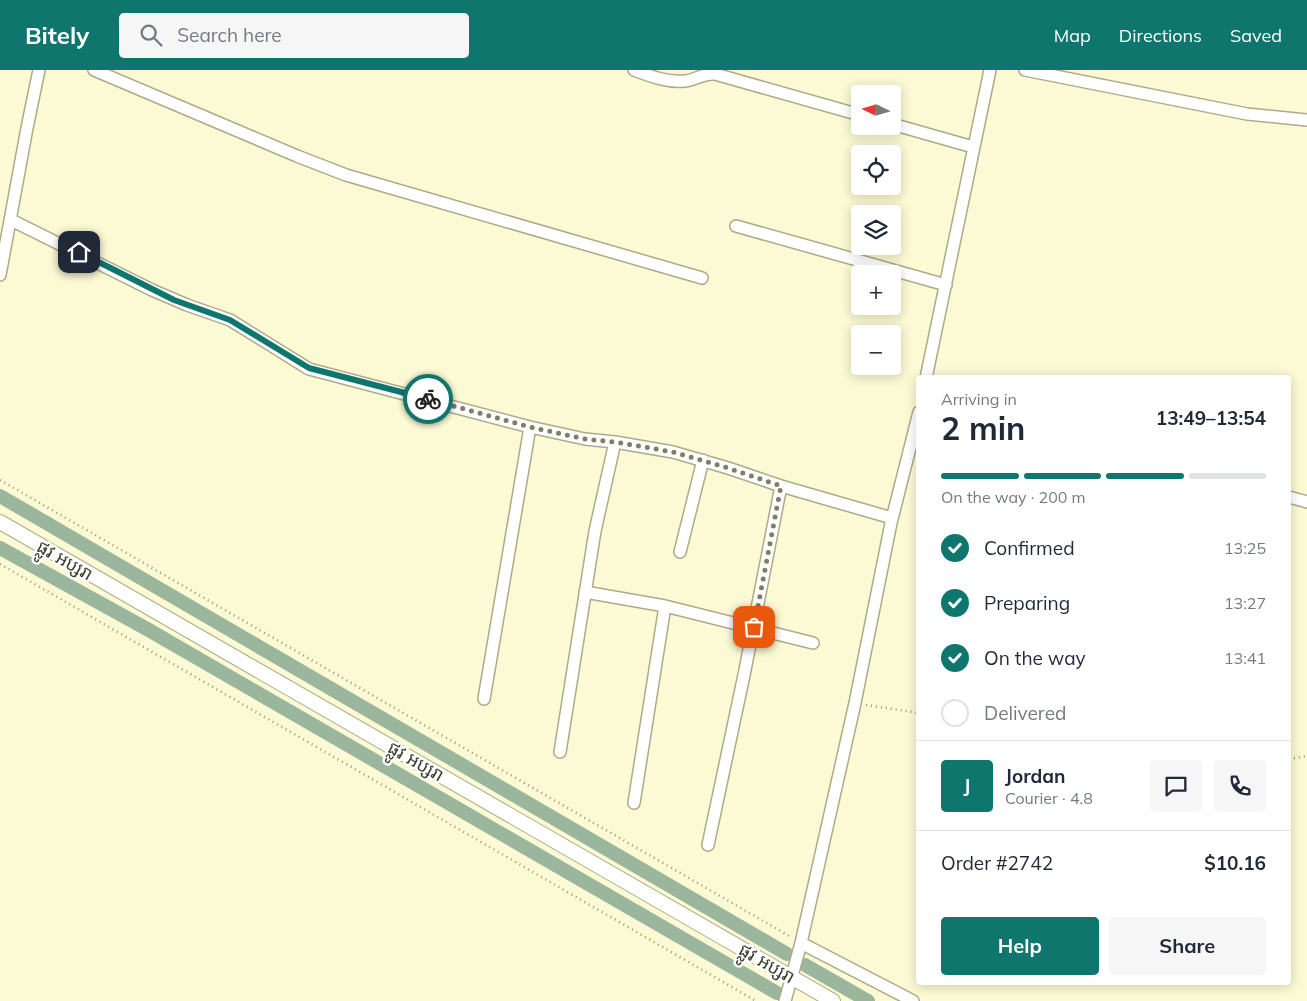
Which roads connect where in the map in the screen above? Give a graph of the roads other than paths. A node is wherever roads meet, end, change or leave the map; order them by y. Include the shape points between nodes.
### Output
1 (40, 70) edge
2 (94, 70) edge
3 (634, 70) edge
4 (990, 70) edge
5 (1025, 70) edge
6 (709, 72) edge
7 (851, 112) edge
8 (1307, 120) edge
9 (901, 127) edge
10 (973, 147) junction
11 (11, 220) junction
12 (736, 226) dead end
13 (0, 275) edge
14 (702, 278) dead end
15 (946, 285) junction
16 (927, 375) edge
17 (916, 424) edge
18 (530, 427) junction
19 (615, 442) junction
20 (703, 460) junction
21 (781, 486) junction
22 (1291, 498) edge
23 (1307, 502) edge
24 (892, 518) junction
25 (0, 522) edge
26 (680, 552) dead end
27 (585, 592) junction
28 (665, 606) junction
29 (754, 627) junction
30 (813, 643) dead end
31 (484, 699) dead end
32 (560, 752) dead end
33 (634, 803) dead end
34 (708, 845) dead end
35 (801, 943) junction
36 (792, 977) junction
37 (785, 1001) edge
38 (833, 1001) edge
39 (913, 1001) edge

1 - 11 street
2 - 14 street via 346,175
3 - 6 street via 673,81 684,81
4 - 10 street
5 - 8 street via 1246,114
6 - 7 street
9 - 10 street
10 - 15 street
11 - 13 street
11 - 18 street via 152,290 230,320 309,368
12 - 15 street
15 - 16 street
17 - 24 street
18 - 19 street
18 - 31 street
19 - 20 street
19 - 27 street via 598,513
20 - 21 street
20 - 26 street
21 - 24 street
21 - 29 street
22 - 23 street
24 - 35 street via 855,703
25 - 36 street, ផ្លូវ អប្សរា
27 - 28 street
27 - 32 street
28 - 29 street
28 - 33 street
29 - 30 street
29 - 34 street
35 - 36 street
35 - 39 street
36 - 37 street
36 - 38 street, ផ្លូវ អប្សរា

